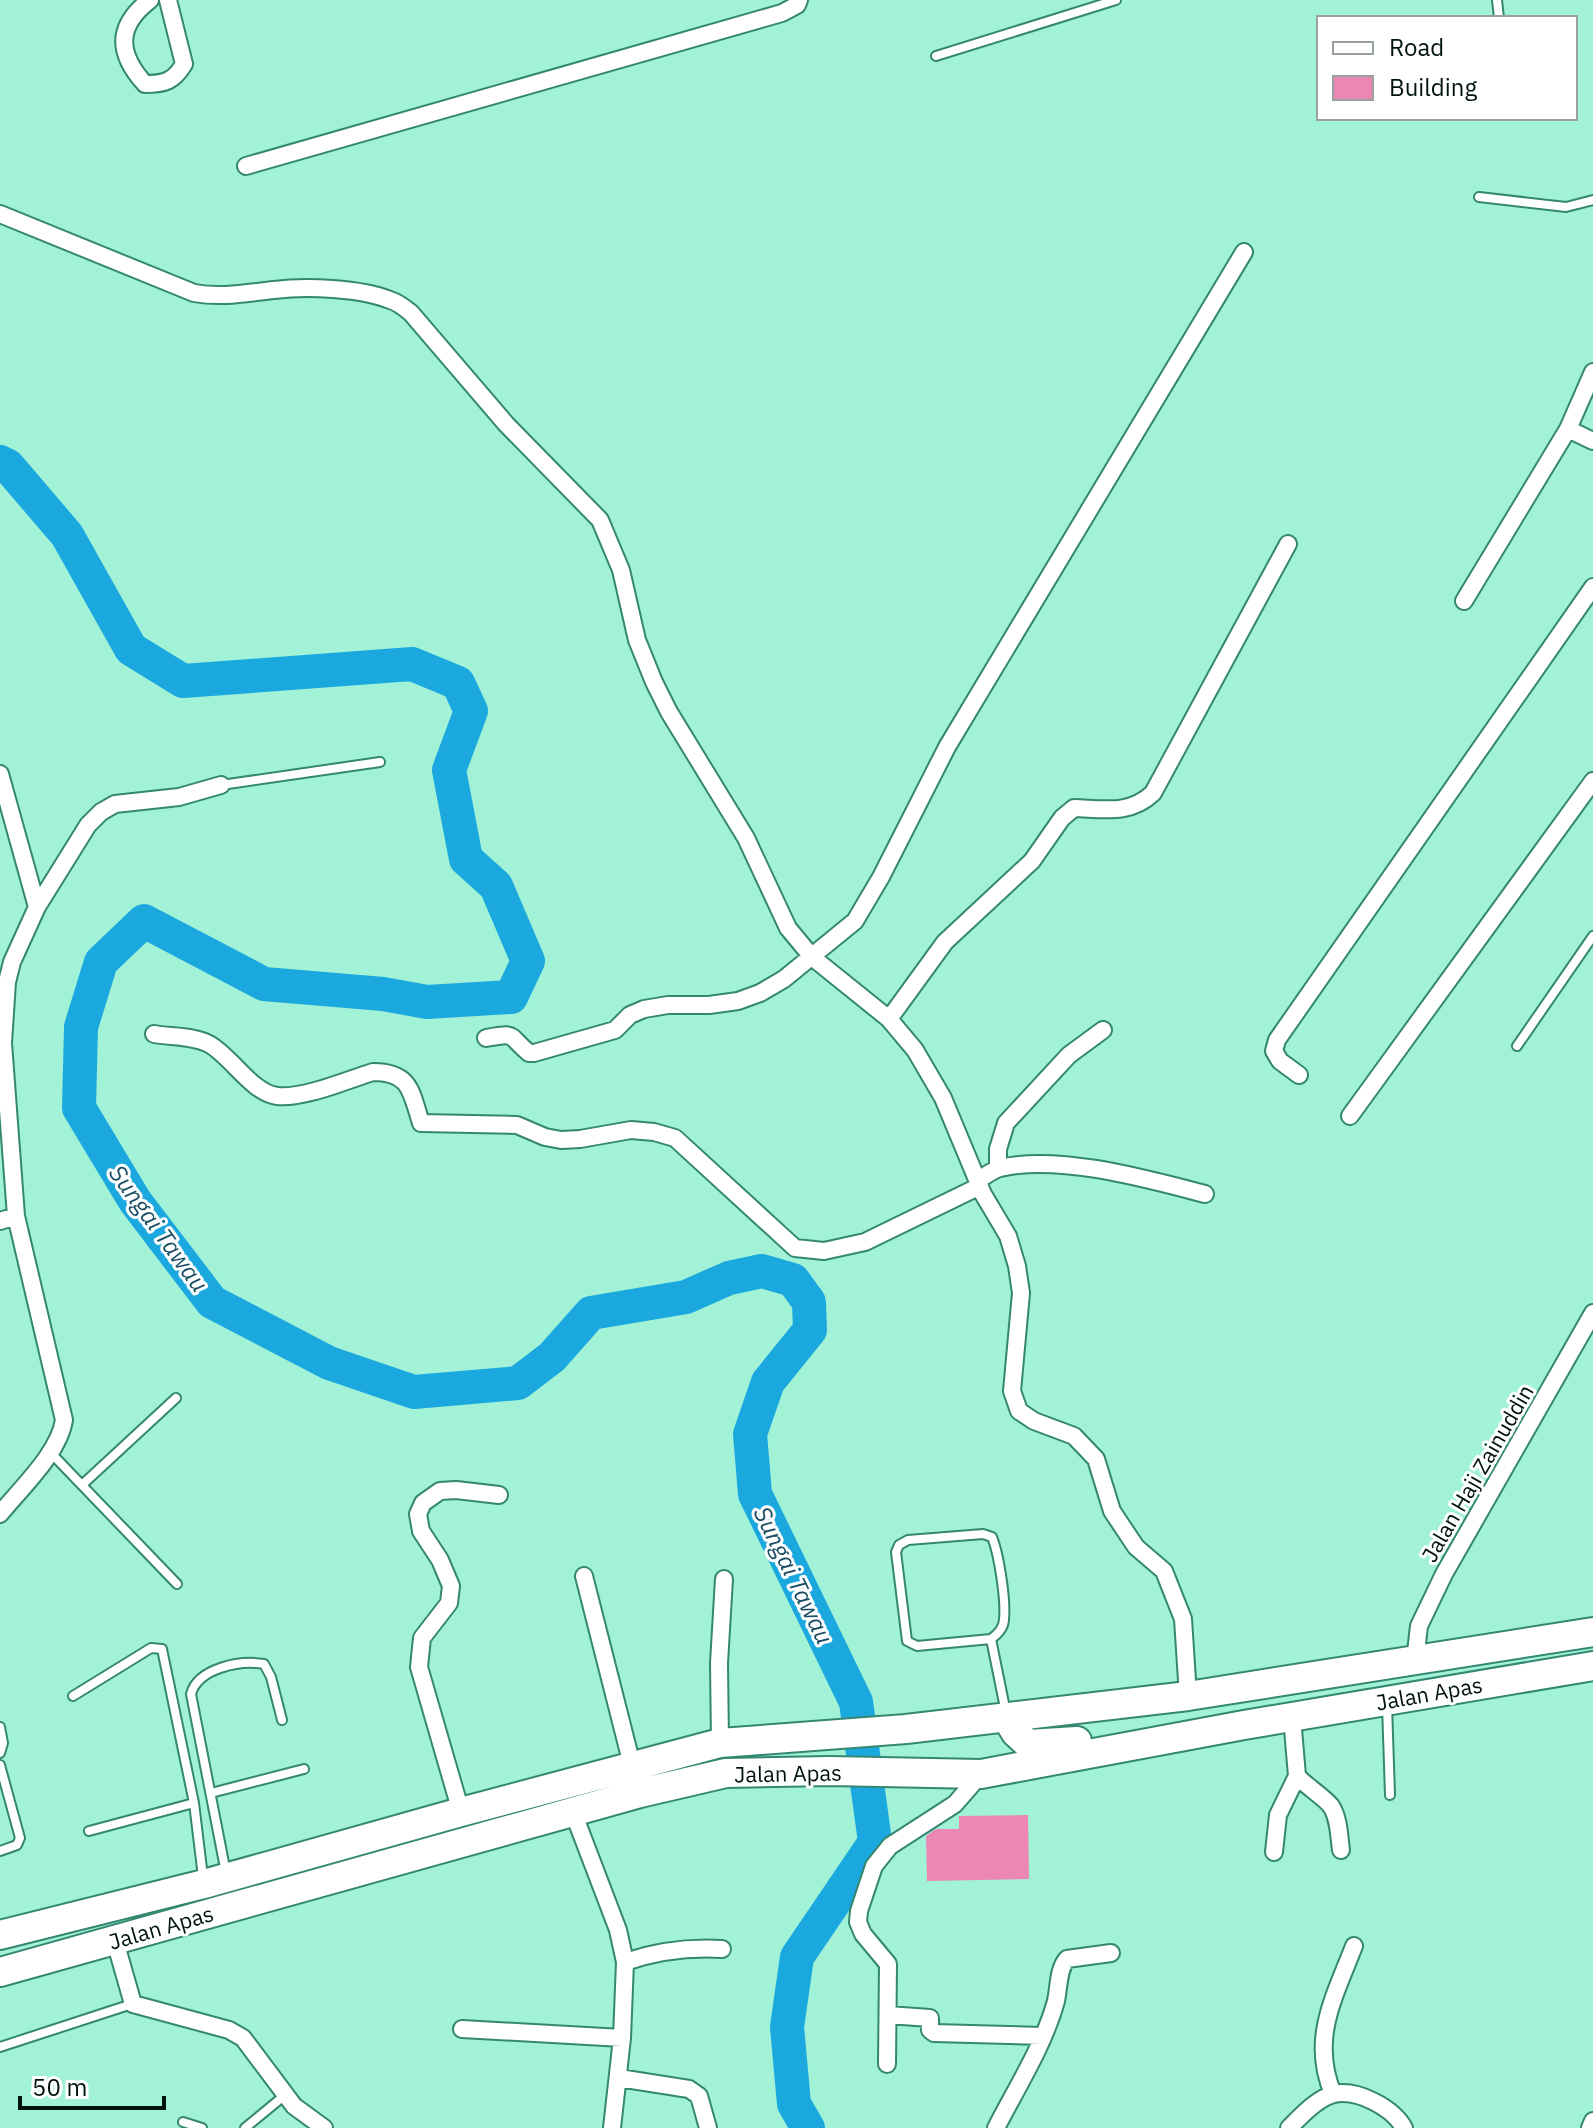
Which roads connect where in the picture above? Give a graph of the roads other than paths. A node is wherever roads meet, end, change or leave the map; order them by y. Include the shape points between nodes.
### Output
1 (150, 0) edge
2 (168, 0) edge
3 (799, 0) edge
4 (1116, 0) edge
5 (936, 56) dead end
6 (246, 166) dead end
7 (1479, 197) dead end
8 (1593, 200) edge
9 (0, 214) edge
10 (1244, 252) dead end
11 (1593, 372) edge
12 (1568, 429) junction
13 (1593, 441) edge
14 (1288, 544) dead end
15 (1593, 587) edge
16 (1464, 601) dead end
17 (380, 762) dead end
18 (0, 774) edge
19 (1593, 781) edge
20 (221, 785) joint
21 (37, 907) junction
22 (1593, 936) edge
23 (812, 957) junction
24 (889, 1019) junction
25 (1103, 1030) dead end
26 (154, 1034) dead end
27 (486, 1038) dead end
28 (1517, 1046) dead end
29 (1299, 1075) dead end
30 (1350, 1116) dead end
31 (998, 1168) junction
32 (979, 1183) junction
33 (1205, 1194) dead end
34 (8, 1218) edge
35 (1593, 1313) edge
36 (176, 1398) dead end
37 (50, 1452) junction
38 (83, 1484) junction
39 (499, 1495) dead end
40 (0, 1514) edge
41 (584, 1576) dead end
42 (724, 1579) dead end
43 (177, 1584) dead end
44 (1593, 1632) edge
45 (991, 1639) junction
46 (1415, 1661) junction
47 (1593, 1666) edge
48 (73, 1696) dead end
49 (1188, 1696) junction
50 (1387, 1700) junction
51 (1006, 1717) junction
52 (1292, 1717) junction
53 (282, 1720) dead end
54 (0, 1727) edge
55 (720, 1743) junction
56 (1116, 1749) junction
57 (0, 1753) edge
58 (0, 1765) edge
59 (632, 1765) junction
60 (304, 1769) dead end
61 (981, 1774) junction
62 (1297, 1776) junction
63 (211, 1793) junction
64 (1390, 1795) dead end
65 (194, 1803) junction
66 (492, 1803) junction
67 (461, 1812) junction
68 (573, 1812) junction
69 (89, 1831) dead end
70 (1341, 1850) dead end
71 (0, 1851) edge
72 (1274, 1852) dead end
73 (216, 1880) junction
74 (0, 1935) edge
75 (115, 1941) junction
76 (1354, 1946) dead end
77 (722, 1949) dead end
78 (1111, 1953) dead end
79 (625, 1962) junction
80 (0, 1972) edge
81 (133, 2004) junction
82 (888, 2015) junction
83 (462, 2029) dead end
84 (1043, 2036) junction
85 (622, 2038) junction
86 (0, 2047) edge
87 (887, 2064) dead end
88 (619, 2078) junction
89 (1333, 2094) junction
90 (285, 2095) junction
91 (1593, 2121) edge
92 (183, 2122) dead end
93 (202, 2128) edge
94 (245, 2128) edge
95 (324, 2128) edge
96 (612, 2128) edge
97 (708, 2128) edge
98 (996, 2128) edge
99 (1289, 2128) edge
100 (1404, 2128) edge
101 (1590, 2128) edge

1 - 2 street via 129,19 123,37 132,70 145,84 176,77 184,64
3 - 6 street via 782,13
4 - 5 lane
7 - 8 lane via 1566,207
9 - 23 street via 194,293 223,297 276,289 345,291 391,300 411,313 506,424 600,520 621,570 637,640 654,682 746,838 788,928
10 - 23 street via 947,747 855,921
11 - 12 street
12 - 13 street
12 - 16 street
14 - 24 street via 1153,793 1126,810 1074,808 1062,818 1032,861 945,942
15 - 29 street via 1277,1040 1274,1051 1280,1061
17 - 20 lane
18 - 21 street
19 - 30 street
20 - 21 street via 179,797 115,804 101,812
21 - 34 street via 12,962 5,1002
22 - 28 lane
23 - 24 street
23 - 27 street via 773,987 738,1001 644,1009 615,1030 534,1053 508,1034
24 - 32 street via 943,1098
25 - 31 street via 1069,1055 1006,1123
26 - 32 street via 212,1046 260,1088 278,1096 386,1072 405,1081 421,1123 517,1125 561,1140 631,1130 675,1138 795,1248 824,1251 865,1242
31 - 32 street
31 - 33 street via 1051,1164 1137,1176
32 - 49 street via 1008,1236 1017,1266 1021,1293 1012,1391 1019,1411 1082,1443 1096,1459 1112,1511 1136,1547 1164,1571 1183,1619
34 - 37 street via 64,1420
35 - 46 street, Jalan Haji Zainuddin via 1444,1574 1419,1626
36 - 38 lane
37 - 38 lane
37 - 40 street
38 - 43 lane
39 - 67 street via 440,1491 418,1514 421,1531 451,1586 449,1603 422,1638 419,1667
41 - 59 street
42 - 55 street
44 - 46 highway, Jalan Apas
45 - 45 lane via 917,1646 907,1641 899,1545 908,1540 992,1537 1004,1621
45 - 51 lane
46 - 49 highway, Jalan Apas
47 - 50 highway, Jalan Apas
48 - 65 lane via 151,1648 162,1649
49 - 51 highway, Jalan Apas
50 - 52 highway, Jalan Apas
50 - 64 lane
51 - 55 highway, Jalan Apas
51 - 56 highway via 1028,1744 1107,1741
52 - 56 highway, Jalan Apas
52 - 62 street
53 - 63 lane via 264,1664 250,1662 205,1674 194,1683 191,1694
54 - 57 lane
55 - 59 highway, Jalan Apas
56 - 61 highway, Jalan Apas
58 - 71 lane via 20,1838 17,1845
59 - 66 highway, Jalan Apas
60 - 63 lane
61 - 68 highway, Jalan Apas via 726,1773
61 - 82 street via 955,1804 890,1846 874,1866 858,1922 888,1964
62 - 70 street via 1330,1805
62 - 72 street via 1278,1815
63 - 73 lane
65 - 69 lane
65 - 73 lane
66 - 67 highway, Jalan Apas
66 - 68 highway via 552,1800
67 - 73 highway, Jalan Apas
68 - 75 highway, Jalan Apas
68 - 79 street
73 - 74 highway, Jalan Apas
75 - 80 highway, Jalan Apas
75 - 81 street
76 - 89 street via 1324,2036 1325,2074
77 - 79 street via 653,1952
78 - 84 street via 1062,1964
79 - 85 street
81 - 86 lane
81 - 90 street via 243,2038
82 - 84 street via 930,2018 934,2033
82 - 87 street
83 - 85 street
84 - 98 street
85 - 88 street
88 - 96 street
88 - 97 street via 689,2089 699,2096
89 - 99 street
89 - 100 street via 1355,2095 1380,2105
90 - 94 lane
90 - 95 street
91 - 101 street
92 - 93 lane

